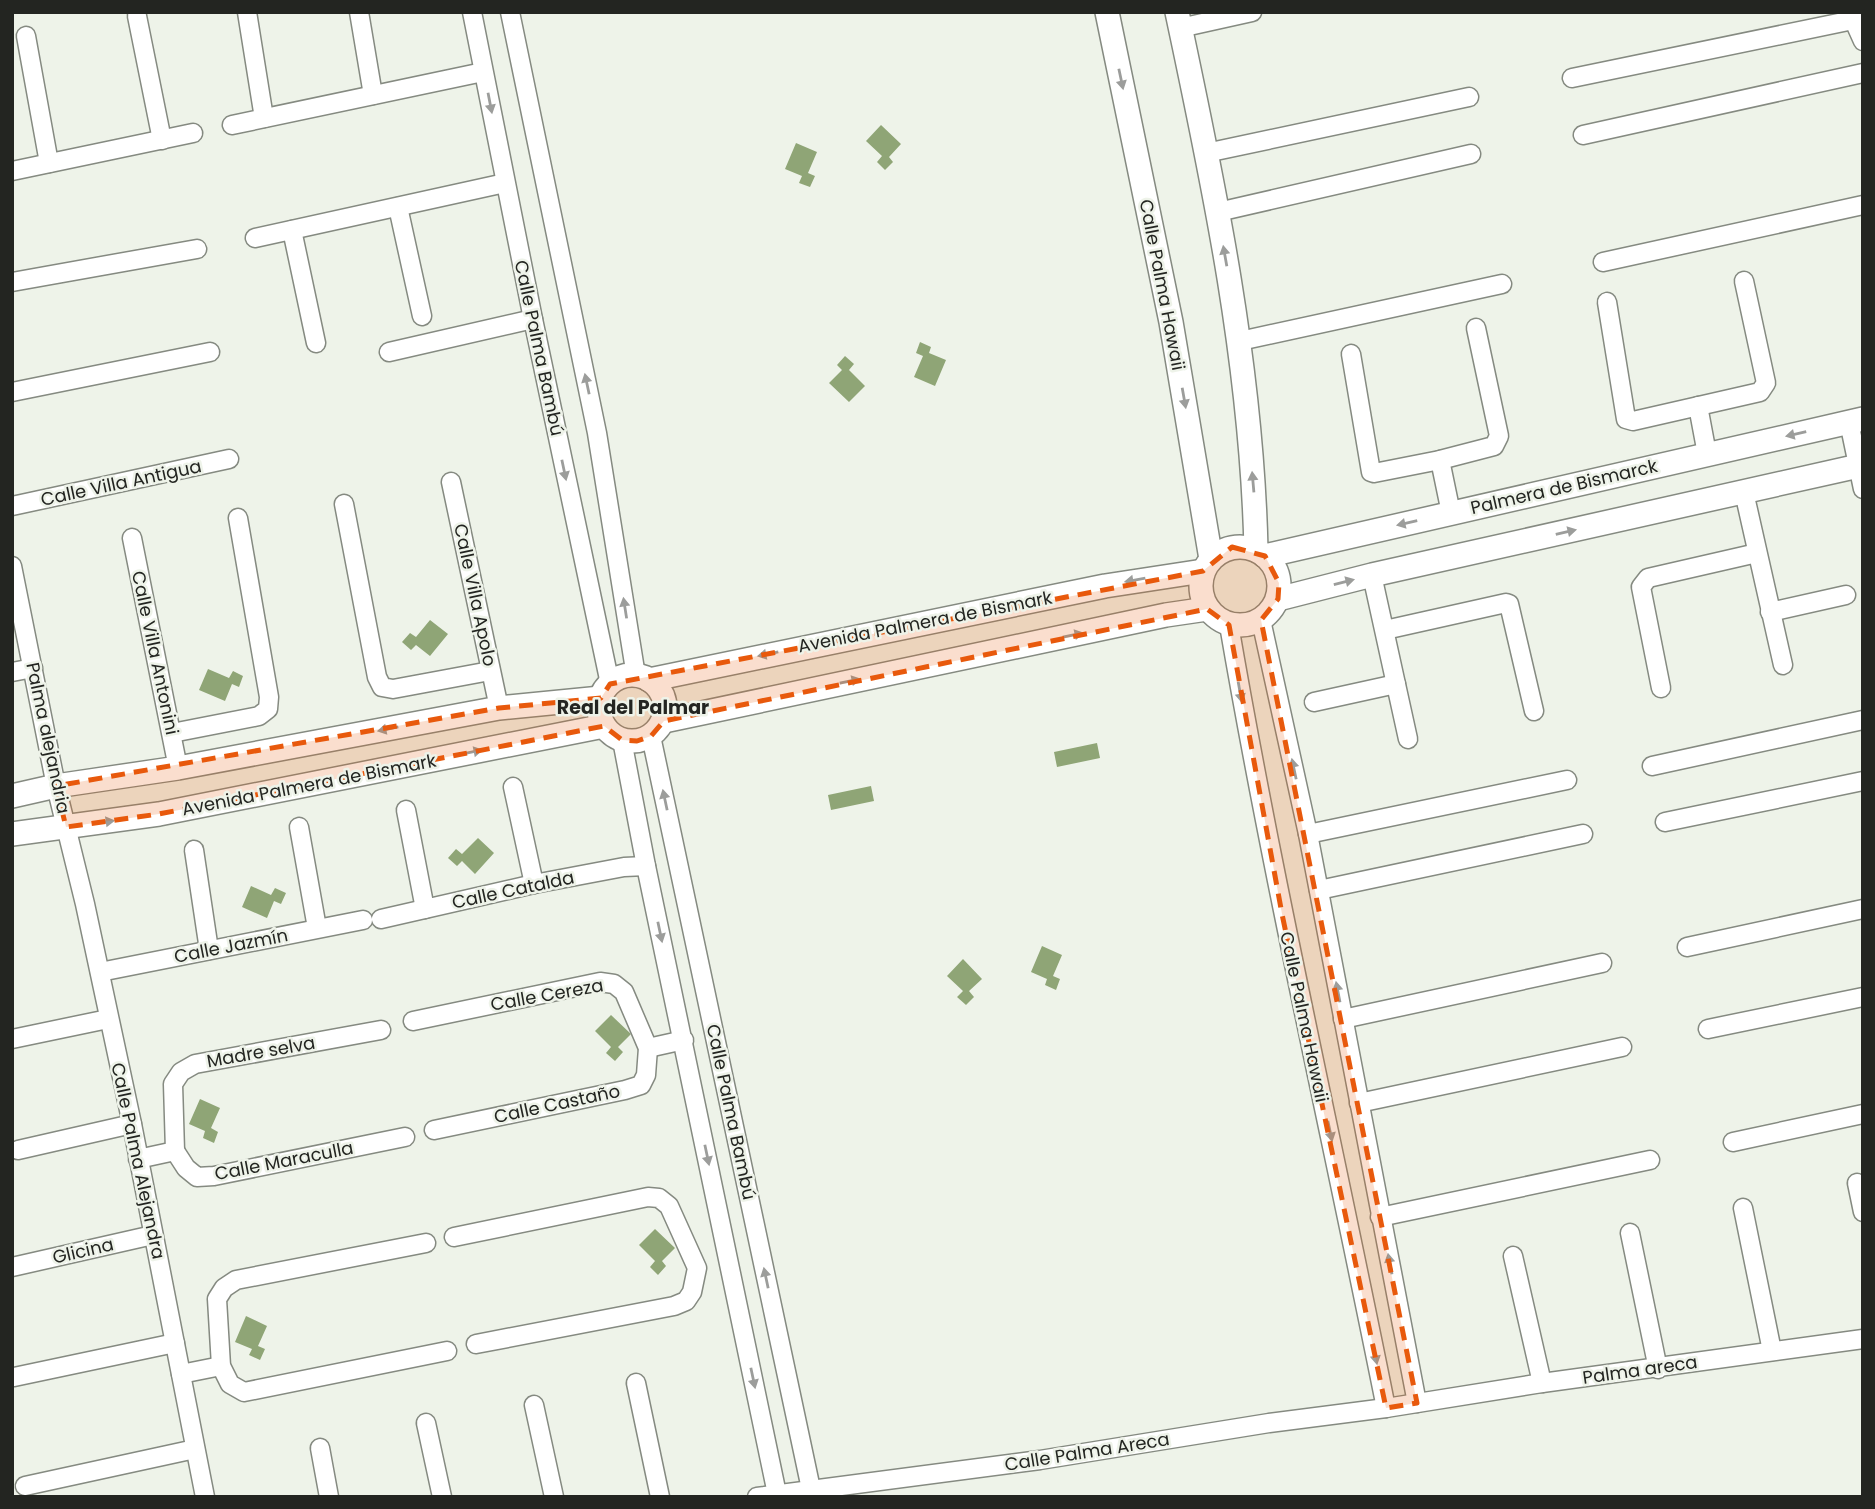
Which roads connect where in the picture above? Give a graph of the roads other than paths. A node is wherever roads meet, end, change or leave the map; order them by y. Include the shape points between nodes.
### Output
1 (247, 12) edge
2 (359, 12) edge
3 (471, 12) edge
4 (510, 12) edge
5 (1107, 12) edge
6 (1252, 12) edge
7 (136, 16) dead end
8 (1851, 16) edge
9 (1178, 20) edge
10 (26, 36) dead end
11 (1863, 41) edge
12 (483, 72) junction
13 (1863, 73) edge
14 (1572, 78) dead end
15 (373, 95) junction
16 (1469, 97) dead end
17 (264, 118) junction
18 (232, 125) dead end
19 (193, 133) dead end
20 (1583, 135) dead end
21 (162, 140) junction
22 (1206, 153) junction
23 (1471, 154) dead end
24 (49, 163) junction
25 (12, 171) edge
26 (505, 183) junction
27 (1863, 205) edge
28 (397, 207) junction
29 (1218, 212) junction
30 (292, 230) junction
31 (255, 238) dead end
32 (197, 249) dead end
33 (1603, 262) dead end
34 (1744, 281) dead end
35 (12, 282) edge
36 (1502, 284) dead end
37 (1607, 302) dead end
38 (422, 316) dead end
39 (533, 319) junction
40 (1476, 328) dead end
41 (1240, 341) junction
42 (316, 343) dead end
43 (210, 352) dead end
44 (389, 352) dead end
45 (1351, 354) dead end
46 (12, 392) edge
47 (1698, 406) junction
48 (1856, 420) edge
49 (1707, 454) junction
50 (229, 459) dead end
51 (1440, 460) junction
52 (1860, 466) edge
53 (452, 482) dead end
54 (1863, 489) edge
55 (1744, 492) junction
56 (344, 504) dead end
57 (12, 506) edge
58 (1451, 513) junction
59 (238, 518) dead end
60 (132, 538) dead end
61 (1261, 553) junction
62 (1757, 553) junction
63 (1207, 565) junction
64 (12, 566) edge
65 (1372, 575) junction
66 (1846, 595) dead end
67 (1278, 599) junction
68 (1207, 609) junction
69 (1770, 611) junction
70 (1261, 620) junction
71 (1228, 625) junction
72 (1385, 630) junction
73 (1783, 665) dead end
74 (33, 668) junction
75 (490, 671) junction
76 (12, 672) edge
77 (643, 678) junction
78 (1396, 684) junction
79 (1661, 688) dead end
80 (606, 691) junction
81 (1314, 702) dead end
82 (499, 708) junction
83 (1534, 711) dead end
84 (1863, 720) edge
85 (658, 728) junction
86 (172, 733) junction
87 (613, 733) junction
88 (1408, 739) dead end
89 (1652, 766) dead end
90 (178, 768) junction
91 (1567, 780) dead end
92 (1863, 781) edge
93 (56, 786) junction
94 (513, 787) dead end
95 (12, 796) edge
96 (406, 810) dead end
97 (1665, 822) dead end
98 (66, 827) junction
99 (299, 827) dead end
100 (12, 834) edge
101 (1308, 834) junction
102 (1583, 834) dead end
103 (194, 850) dead end
104 (646, 866) junction
105 (534, 884) junction
106 (1319, 890) junction
107 (425, 909) junction
108 (1863, 909) edge
109 (372, 919) joint
110 (317, 928) junction
111 (1687, 947) dead end
112 (209, 950) junction
113 (1602, 963) dead end
114 (100, 972) junction
115 (1863, 997) edge
116 (108, 1019) junction
117 (1343, 1019) junction
118 (414, 1021) dead end
119 (1708, 1029) dead end
120 (381, 1030) dead end
121 (12, 1039) edge
122 (684, 1040) junction
123 (1622, 1047) dead end
124 (648, 1048) junction
125 (1359, 1103) junction
126 (1863, 1114) edge
127 (132, 1124) junction
128 (434, 1130) dead end
129 (405, 1137) dead end
130 (1733, 1142) dead end
131 (18, 1150) dead end
132 (175, 1151) junction
133 (138, 1159) junction
134 (1650, 1160) dead end
135 (1857, 1183) dead end
136 (1743, 1208) dead end
137 (1863, 1212) edge
138 (1380, 1217) junction
139 (1630, 1233) dead end
140 (153, 1235) junction
141 (454, 1237) dead end
142 (426, 1243) dead end
143 (1513, 1255) dead end
144 (729, 1262) junction
145 (12, 1267) edge
146 (697, 1268) junction
147 (1863, 1339) edge
148 (175, 1343) junction
149 (477, 1344) dead end
150 (447, 1351) dead end
151 (1772, 1351) junction
152 (222, 1366) junction
153 (1658, 1369) junction
154 (181, 1374) junction
155 (14, 1377) edge
156 (636, 1383) dead end
157 (1542, 1383) junction
158 (1417, 1403) junction
159 (534, 1405) dead end
160 (1386, 1408) junction
161 (426, 1423) dead end
162 (320, 1448) dead end
163 (195, 1449) junction
164 (25, 1486) dead end
165 (811, 1489) junction
166 (777, 1494) junction
167 (205, 1497) edge
168 (329, 1497) edge
169 (442, 1497) edge
170 (554, 1497) edge
171 (660, 1497) edge
172 (757, 1497) edge

1 - 17 street
2 - 15 street
3 - 12 street, Calle Palma Bambú
77 -> 4 street
5 -> 63 street, Calle Palma Hawaii via 1171,322
6 - 9 street
7 - 21 street
8 - 11 street
8 - 14 street
9 - 22 street
10 - 24 street
12 - 15 street
12 -> 26 street, Calle Palma Bambú
13 - 20 street
15 - 17 street
16 - 22 street
17 - 18 street
19 - 21 street
21 - 24 street
22 - 29 street
23 - 29 street
24 - 25 street
26 - 28 street
26 - 39 street, Calle Palma Bambú
27 - 33 street
28 - 30 street
28 - 38 street
41 -> 29 street
30 - 31 street
30 - 42 street
32 - 35 street
34 - 47 street via 1764,389
36 - 41 street
37 - 47 street via 1626,419
39 - 44 street
39 -> 80 street, Calle Palma Bambú
40 - 51 street via 1499,436 1494,446
61 -> 41 street
43 - 46 street
45 - 51 street via 1371,472
47 - 49 street
48 -> 49 street, Palmera de Bismarck
48 - 52 street
49 - 58 street, Palmera de Bismarck
50 - 57 street, Calle Villa Antigua
51 - 58 street
52 - 54 street
52 - 55 street
53 - 75 street, Calle Villa Apolo
55 - 62 street
65 -> 55 street
56 - 75 street via 382,687 393,689
58 -> 61 street, Palmera de Bismarck
59 - 86 street via 268,709 259,716
60 - 86 street, Calle Villa Antonini
61 - 63 street via 1232,547
61 - 67 street via 1275,568
62 - 69 street
62 - 79 street via 1643,582
63 - 68 street via 1200,583
63 -> 77 street, Avenida Palmera de Bismark
64 - 74 street, Palma alejandria
67 -> 65 street
65 - 72 street
66 - 69 street
67 - 70 street
68 - 71 street
85 -> 68 street
69 - 73 street
70 - 71 street via 1245,626
101 -> 70 street, Calle Palma Hawaii
71 -> 160 street, Calle Palma Hawaii via 1282,914
72 - 78 street
72 - 83 street via 1509,604
74 - 76 street
74 - 93 street, Palma alejandria
75 - 82 street, Calle Villa Apolo
77 - 80 street via 622,677
77 - 85 street via 659,689 664,699 666,709
78 - 81 street
78 - 88 street
80 - 82 street
80 - 87 street via 599,712
82 -> 90 street
84 - 89 street
85 - 87 street via 637,741
165 -> 85 street, Calle Palma Bambú
86 - 90 street, Calle Villa Antonini
98 -> 87 street, Avenida Palmera de Bismark
87 - 104 street, Calle Palma Bambú
90 - 93 street
91 - 101 street
92 - 97 street
93 - 95 street
93 - 98 street, Palma alejandria
94 - 105 street
96 - 107 street
98 - 100 street, Avenida Palmera de Bismark
98 - 114 street, Calle Palma Alejandra
99 - 110 street
101 - 106 street, Calle Palma Hawaii
102 - 106 street
103 - 112 street
104 - 105 street, Calle Catalda
104 -> 122 street, Calle Palma Bambú
105 - 107 street, Calle Catalda
117 -> 106 street, Calle Palma Hawaii
107 - 109 street, Calle Catalda
108 - 111 street
109 - 110 street, Calle Jazmín
110 - 112 street, Calle Jazmín
112 - 114 street, Calle Jazmín
113 - 117 street
114 - 116 street, Calle Palma Alejandra
115 - 119 street
116 - 121 street
116 - 127 street, Calle Palma Alejandra
117 - 125 street, Calle Palma Hawaii
118 - 124 street, Calle Cereza via 600,982 614,984 624,992
120 - 132 street, Madre selva via 195,1064 181,1072 173,1084
122 - 124 street
122 -> 144 street, Calle Palma Bambú
123 - 125 street
124 - 128 street, Calle Castaño via 641,1085
125 - 138 street, Calle Palma Hawaii
126 - 130 street
127 - 131 street
127 - 133 street, Calle Palma Alejandra
129 - 132 street, Calle Maraculla via 214,1176 197,1177
132 - 133 street
133 - 140 street, Calle Palma Alejandra
134 - 138 street
135 - 137 street
136 - 151 street
158 -> 138 street, Calle Palma Hawaii
139 - 153 street
140 - 145 street, Glicina
140 - 148 street, Calle Palma Alejandra
141 - 146 street via 659,1198 669,1206
142 - 152 street via 236,1280 217,1299
143 - 157 street
144 - 146 street
144 -> 166 street, Calle Palma Bambú
146 - 149 street via 692,1292 674,1306
147 - 151 street, Palma areca
148 - 154 street, Calle Palma Alejandra
148 - 155 street
150 - 152 street via 244,1392 230,1384
151 - 153 street, Palma areca
152 - 154 street
153 - 157 street, Palma areca
154 - 163 street, Calle Palma Alejandra
156 - 171 street
157 - 158 street, Palma areca
158 - 160 street, Calle Palma Areca
159 - 170 street
160 - 165 street, Calle Palma Areca
161 - 169 street
162 - 168 street
163 - 164 street
163 - 167 street, Calle Palma Alejandra
165 - 166 street, Calle Palma Areca
166 - 172 street, Calle Palma Areca

